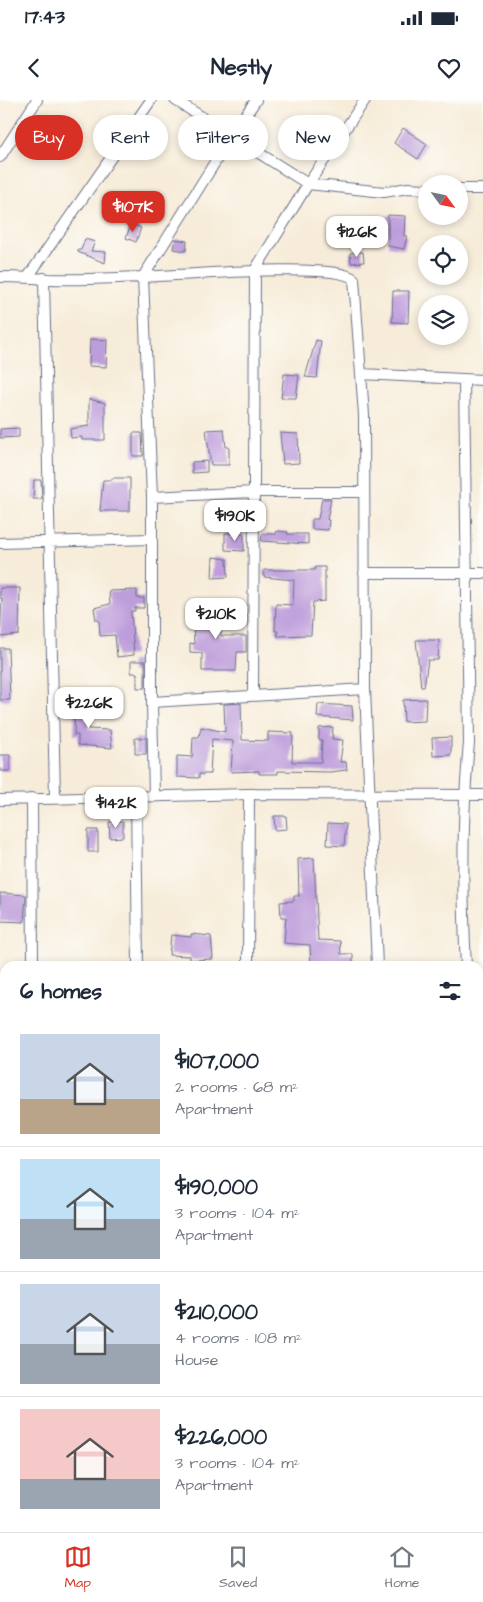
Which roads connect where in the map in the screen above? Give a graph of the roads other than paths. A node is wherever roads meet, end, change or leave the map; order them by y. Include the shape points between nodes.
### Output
1 (37, 100) edge
2 (151, 100) edge
3 (176, 100) edge
4 (256, 100) edge
5 (365, 100) edge
6 (200, 115) edge
7 (246, 115) edge
8 (0, 157) edge
9 (268, 158) edge
10 (216, 160) edge
11 (308, 184) junction
12 (418, 189) edge
13 (468, 189) edge
14 (483, 189) edge
15 (255, 270) junction
16 (0, 277) edge
17 (28, 277) junction
18 (143, 277) junction
19 (44, 278) junction
20 (361, 374) junction
21 (464, 379) junction
22 (483, 380) edge
23 (254, 492) junction
24 (364, 492) junction
25 (152, 497) junction
26 (152, 539) junction
27 (49, 542) junction
28 (0, 543) edge
29 (364, 573) junction
30 (466, 573) junction
31 (483, 573) edge
32 (366, 689) junction
33 (253, 696) junction
34 (152, 702) junction
35 (370, 793) junction
36 (249, 794) junction
37 (464, 794) junction
38 (483, 795) edge
39 (136, 796) junction
40 (154, 796) junction
41 (32, 798) junction
42 (54, 798) junction
43 (0, 800) edge
44 (33, 961) edge
45 (138, 961) edge
46 (248, 961) edge
47 (377, 961) edge
48 (466, 961) edge

1 - 8 street
2 - 17 street
3 - 6 street
4 - 7 street
5 - 11 street
9 - 11 street
10 - 18 street
11 - 12 street via 384,192
11 - 15 street
13 - 14 street
15 - 18 street
15 - 20 street via 328,271 354,279
15 - 23 street
16 - 17 street
17 - 19 street
18 - 19 street
18 - 25 street
19 - 27 street
20 - 21 street
20 - 24 street
21 - 22 street
21 - 30 street
23 - 24 street
23 - 25 street
23 - 33 street
24 - 29 street
25 - 26 street
26 - 27 street
26 - 34 street
27 - 28 street
27 - 42 street
29 - 30 street
29 - 32 street
30 - 31 street
30 - 37 street via 469,743
32 - 33 street
32 - 35 street
33 - 34 street
34 - 40 street
35 - 36 street
35 - 37 street
35 - 47 street
36 - 40 street
36 - 46 street
37 - 38 street
37 - 48 street
39 - 40 street
39 - 42 street
39 - 45 street
41 - 42 street
41 - 43 street
41 - 44 street

